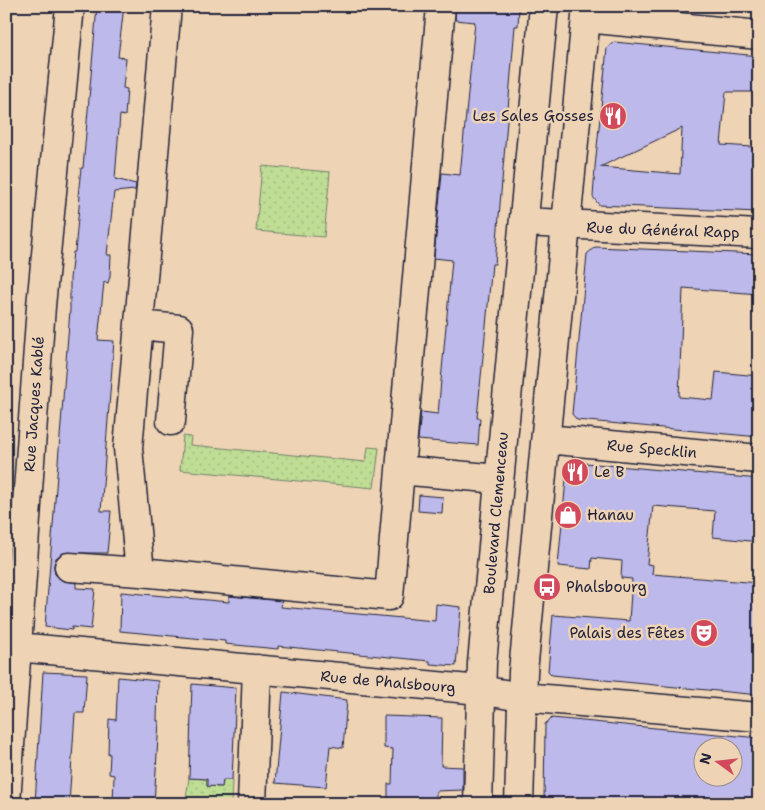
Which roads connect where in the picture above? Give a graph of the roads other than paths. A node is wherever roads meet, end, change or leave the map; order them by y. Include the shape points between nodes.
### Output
1 (70, 6) edge
2 (167, 6) edge
3 (441, 6) edge
4 (544, 6) edge
5 (587, 12) edge
6 (759, 35) edge
7 (524, 222) junction
8 (566, 226) junction
9 (759, 234) edge
10 (139, 325) junction
11 (171, 421) dead end
12 (546, 439) junction
13 (759, 459) edge
14 (400, 470) junction
15 (499, 479) junction
16 (69, 567) dead end
17 (140, 572) junction
18 (11, 646) edge
19 (257, 670) junction
20 (480, 690) junction
21 (522, 697) junction
22 (759, 717) edge
23 (6, 802) edge
24 (252, 804) edge
25 (478, 804) edge
26 (519, 804) edge

1 - 18 street, Rue Jacques Kablé
2 - 10 street
3 - 14 street
4 - 7 street, Boulevard Clemenceau
5 - 6 street
5 - 8 street
7 - 8 street
7 - 15 street, Boulevard Clemenceau
8 - 9 street, Rue du Général Rapp
8 - 12 street
10 - 11 street via 179,329
10 - 17 street via 128,448
12 - 13 street, Rue Specklin
12 - 21 street
14 - 15 street
14 - 17 street via 389,596
15 - 20 street, Boulevard Clemenceau
16 - 17 street
18 - 19 street, Rue de Phalsbourg
18 - 23 street, Rue Jacques Kablé
19 - 20 street, Rue de Phalsbourg
19 - 24 street
20 - 21 street, Rue de Phalsbourg
20 - 25 street, Boulevard Clemenceau
21 - 22 street, Rue de Phalsbourg
21 - 26 street

